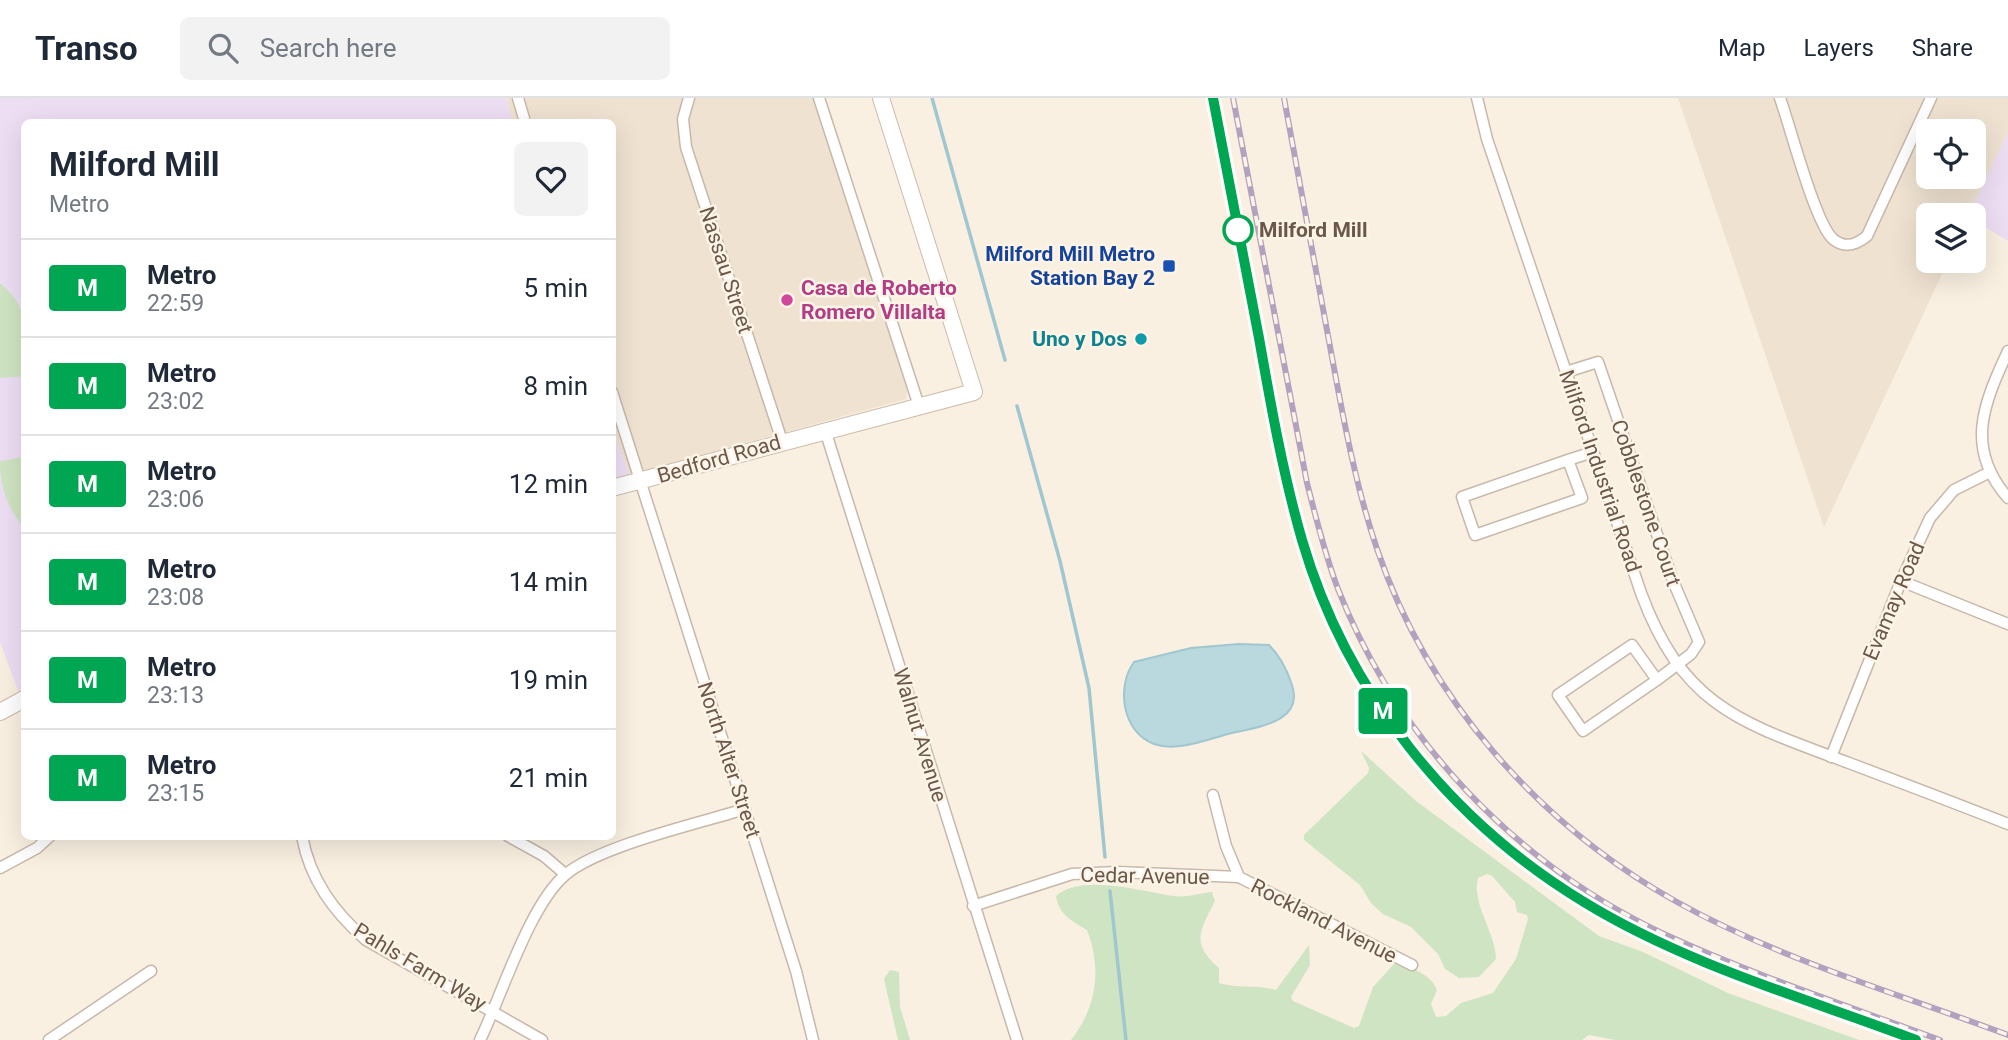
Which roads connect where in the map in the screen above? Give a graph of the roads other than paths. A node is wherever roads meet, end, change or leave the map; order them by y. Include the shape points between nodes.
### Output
1 (518, 98) edge
2 (688, 98) edge
3 (820, 98) edge
4 (881, 98) edge
5 (1476, 98) edge
6 (1780, 98) edge
7 (1931, 98) edge
8 (524, 119) edge
9 (2008, 351) edge
10 (1566, 372) junction
11 (616, 404) edge
12 (919, 406) junction
13 (825, 430) junction
14 (782, 441) junction
15 (1593, 452) junction
16 (1568, 460) junction
17 (1990, 472) junction
18 (641, 481) junction
19 (616, 487) edge
20 (2008, 498) edge
21 (1901, 580) junction
22 (2008, 624) edge
23 (1677, 667) junction
24 (1657, 680) junction
25 (21, 701) edge
26 (0, 712) edge
27 (1831, 757) junction
28 (1213, 794) dead end
29 (745, 809) junction
30 (2008, 824) edge
31 (44, 840) edge
32 (303, 840) edge
33 (515, 840) edge
34 (0, 868) edge
35 (565, 874) junction
36 (1239, 877) junction
37 (973, 906) junction
38 (1412, 965) dead end
39 (151, 971) dead end
40 (494, 1012) junction
41 (50, 1040) edge
42 (480, 1040) edge
43 (542, 1040) edge
44 (813, 1040) edge
45 (1017, 1040) edge

1 - 8 street
2 - 14 street, Nassau Street via 683,119 686,147
3 - 12 street
4 - 12 street, Bedford Road via 974,393
5 - 10 street, Milford Industrial Road
6 - 7 street via 1822,222 1835,241 1846,246 1867,236
9 - 17 street via 1983,411 1981,430
10 - 15 street, Milford Industrial Road
10 - 23 street, Cobblestone Court via 1598,362 1673,581 1698,637 1698,648
11 - 18 street, North Alter Street
12 - 13 street, Bedford Road
13 - 14 street, Bedford Road
13 - 37 street, Walnut Avenue
14 - 18 street, Bedford Road
15 - 16 street
15 - 23 street, Milford Industrial Road via 1650,617
16 - 16 street via 1462,497 1475,535 1581,498
17 - 20 street
17 - 21 street, Evamay Road via 1942,501
18 - 19 street, Bedford Road
18 - 29 street, North Alter Street
21 - 22 street
21 - 27 street, Evamay Road
23 - 24 street
23 - 27 street, Milford Industrial Road via 1726,712 1773,737
24 - 24 street via 1583,731 1558,695 1632,645
25 - 26 street
27 - 30 street, Milford Industrial Road
28 - 36 street, Rockland Avenue
29 - 35 street via 621,848
29 - 44 street, North Alter Street
31 - 34 street
32 - 40 street, Pahls Farm Way via 319,887 348,924 366,940
33 - 35 street
35 - 40 street via 538,910
36 - 37 street, Cedar Avenue via 1072,874
36 - 38 street, Rockland Avenue
37 - 45 street, Walnut Avenue
39 - 41 street
40 - 42 street
40 - 43 street, Pahls Farm Way

